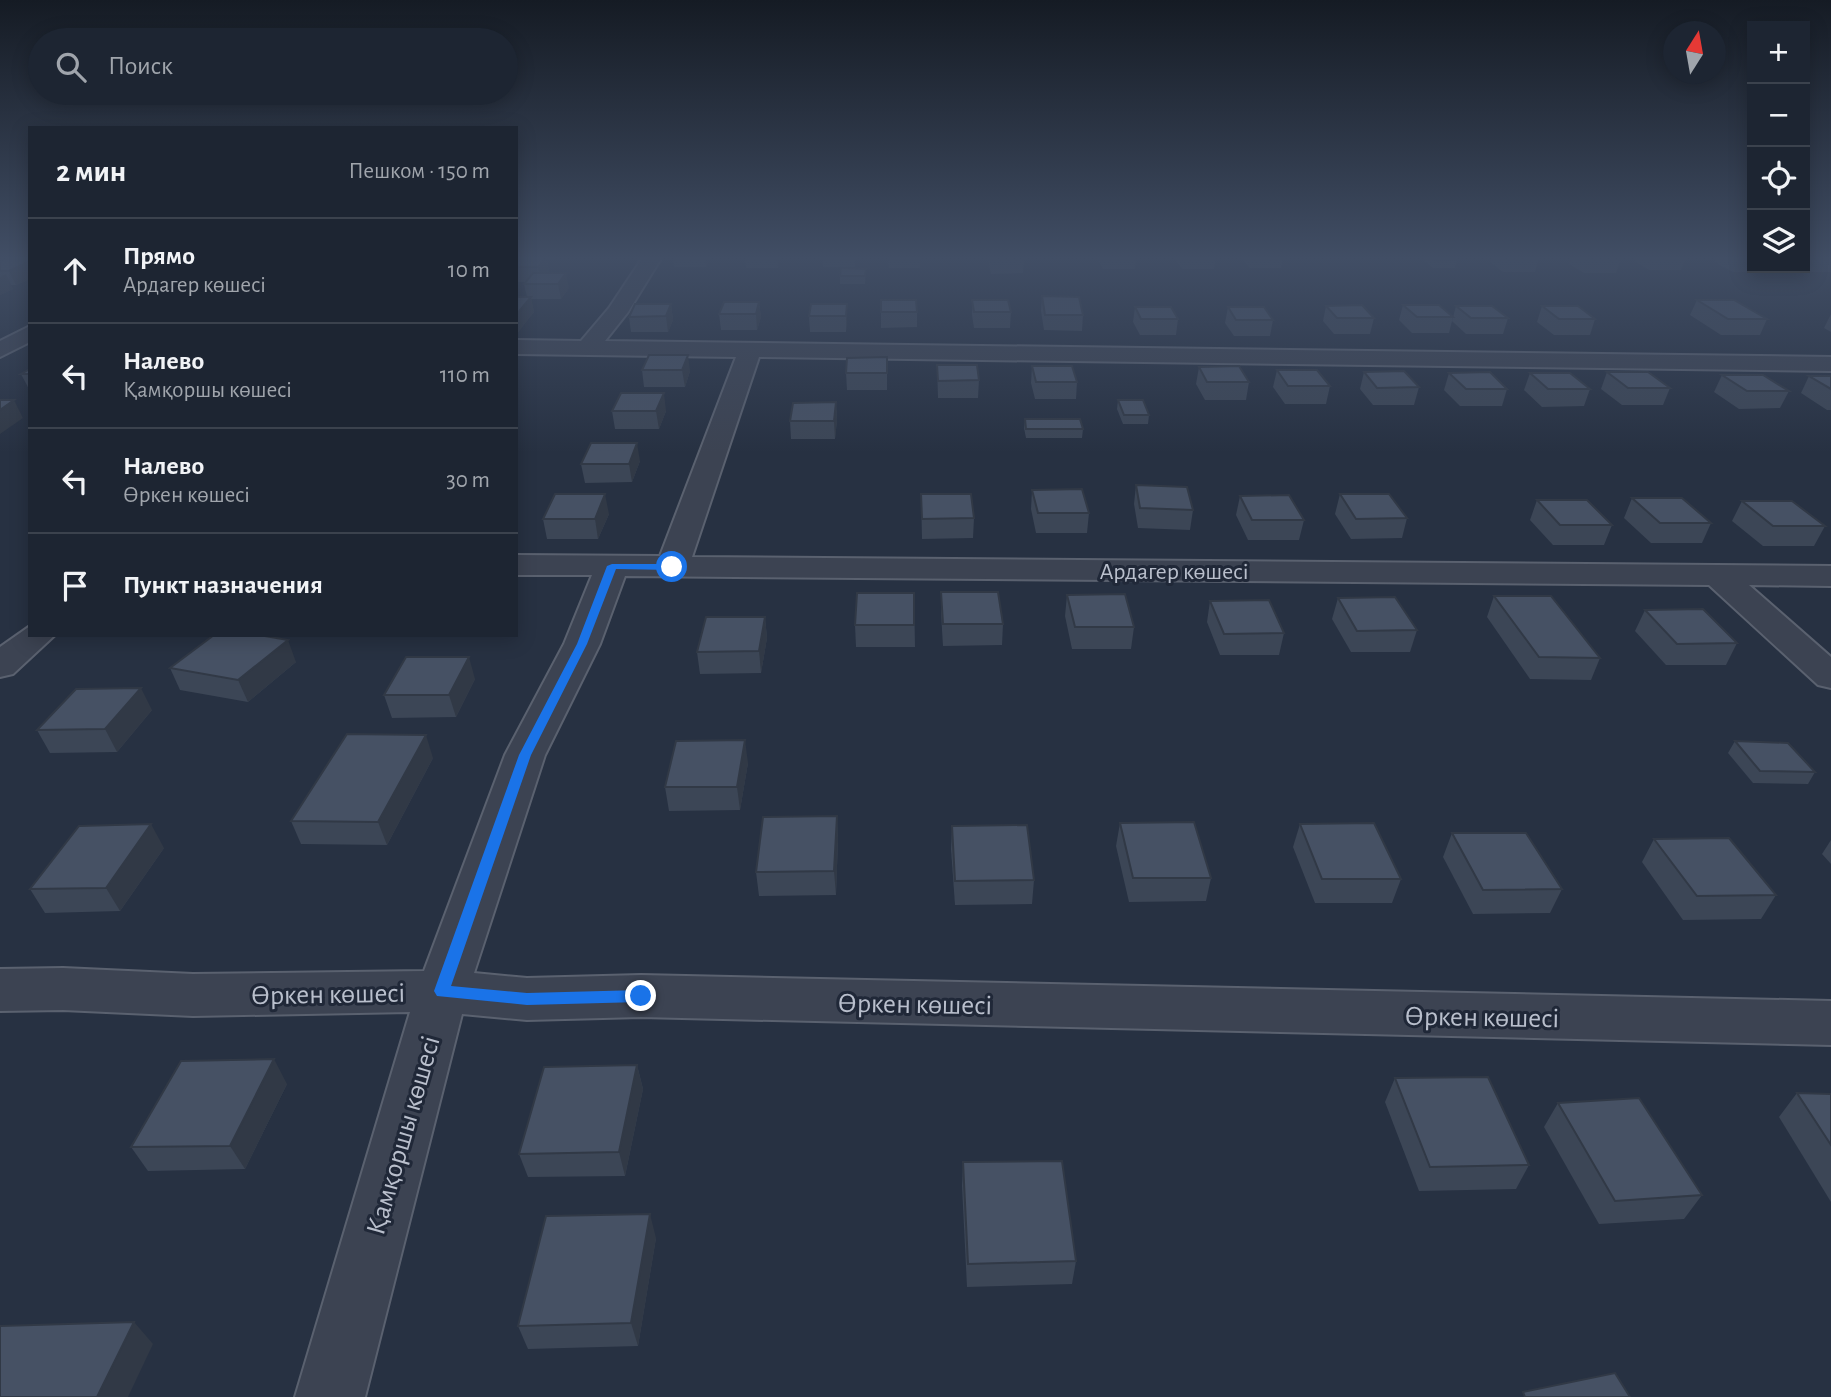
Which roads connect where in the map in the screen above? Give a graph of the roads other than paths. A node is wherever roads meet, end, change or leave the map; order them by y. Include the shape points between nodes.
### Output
1 (609, 322) edge
2 (28, 334) edge
3 (518, 347) edge
4 (588, 347) junction
5 (28, 348) edge
6 (1, 349) edge
7 (749, 352) junction
8 (1831, 364) edge
9 (518, 565) edge
10 (612, 566) junction
11 (672, 567) junction
12 (1719, 576) junction
13 (1831, 576) edge
14 (35, 637) edge
15 (0, 666) edge
16 (1831, 677) edge
17 (0, 990) edge
18 (442, 991) junction
19 (1831, 1023) edge
20 (330, 1397) edge

1 - 4 street
2 - 6 street
3 - 4 street
4 - 7 street
5 - 6 street
7 - 8 street
7 - 11 street
9 - 10 street, Ардагер көшесі
10 - 11 street, Ардагер көшесі
10 - 18 street, Қамқоршы көшесі via 582,644 525,755
11 - 12 street, Ардагер көшесі
12 - 13 street, Ардагер көшесі
12 - 16 street
14 - 15 street
17 - 18 street, Өркен көшесі via 193,995
18 - 19 street, Өркен көшесі via 527,999 641,996
18 - 20 street, Қамқоршы көшесі

